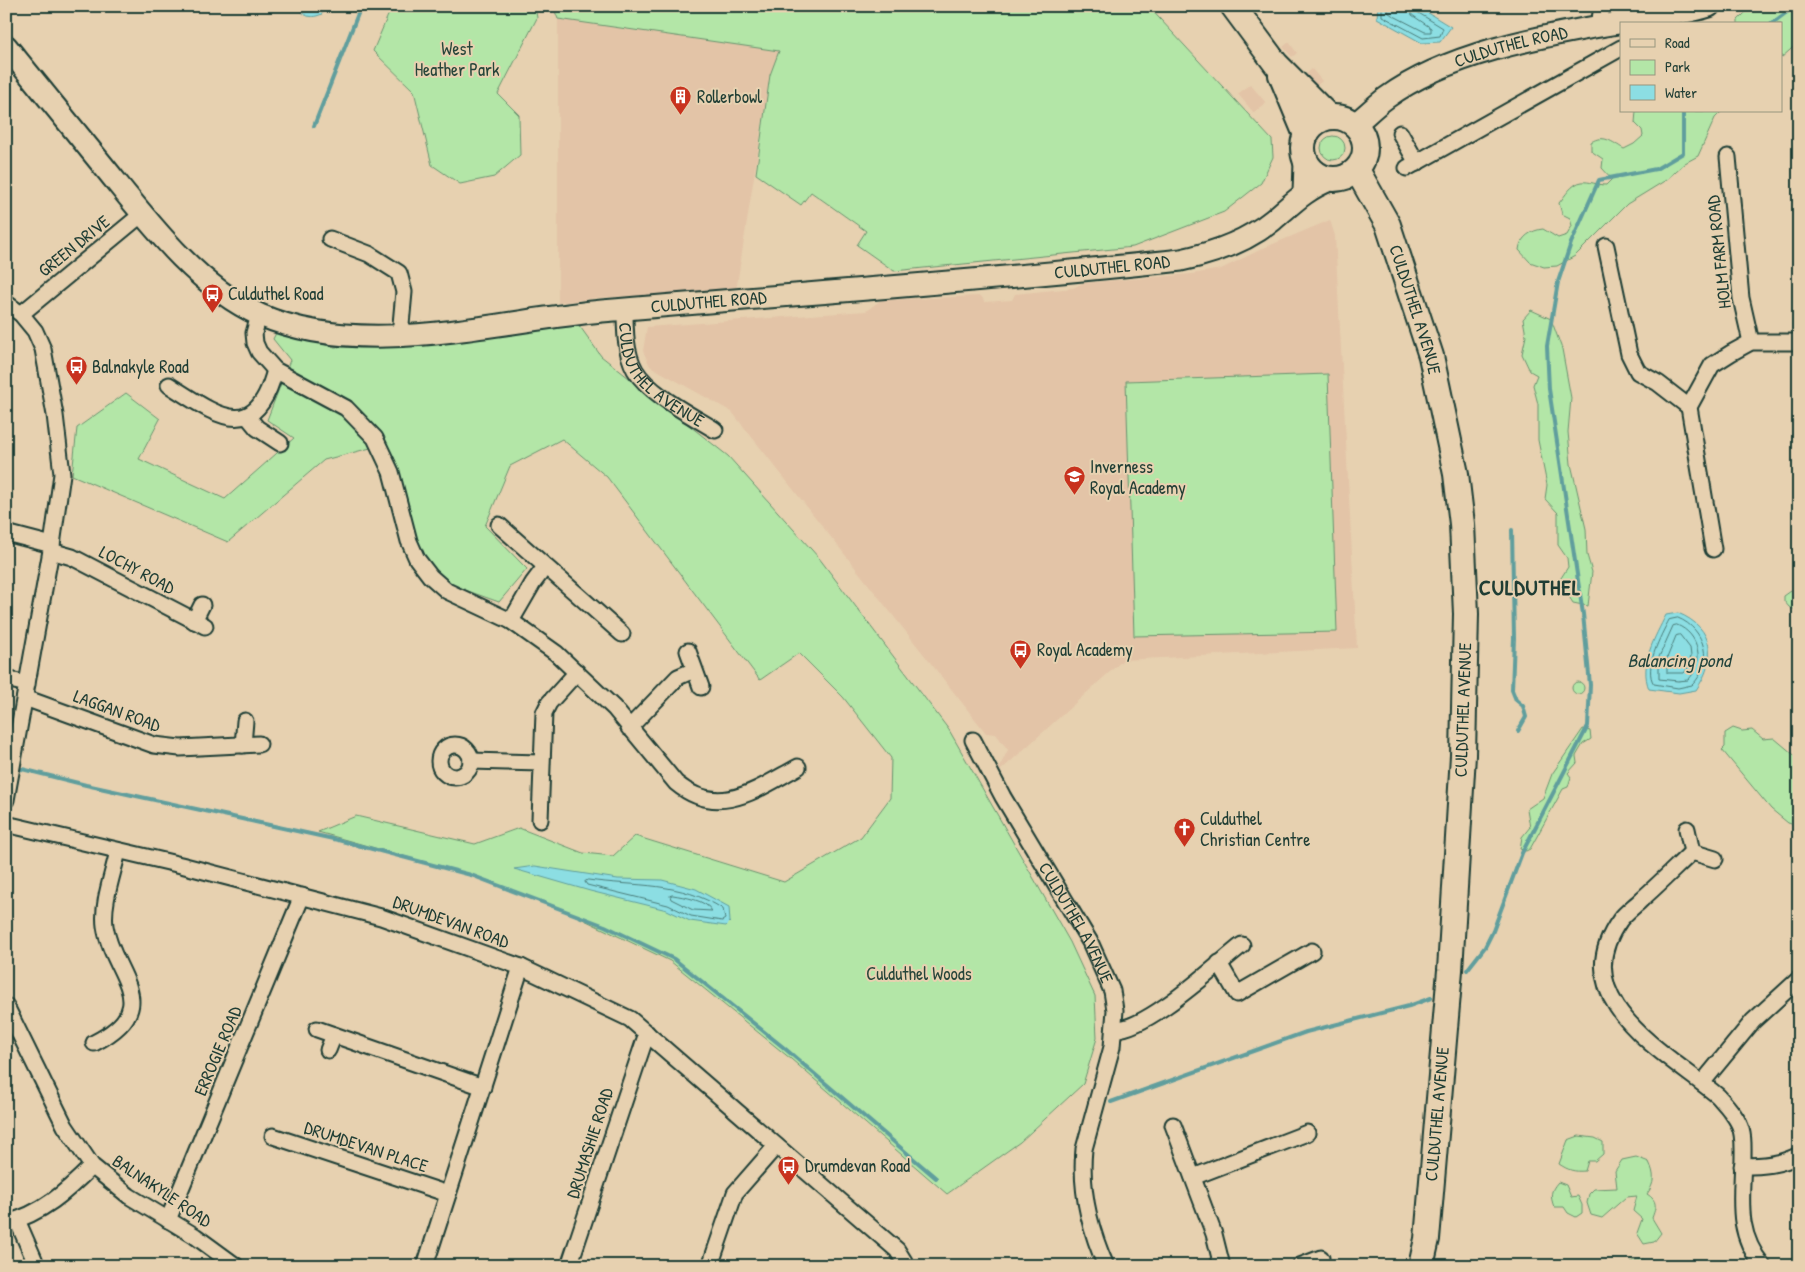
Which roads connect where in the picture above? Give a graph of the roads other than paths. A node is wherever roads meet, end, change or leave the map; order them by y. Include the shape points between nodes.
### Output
1 (1233, 6) edge
2 (1709, 6) edge
3 (1684, 14) junction
4 (1600, 16) edge
5 (1668, 22) edge
6 (6, 46) edge
7 (1620, 49) edge
8 (1276, 64) junction
9 (1329, 117) junction
10 (1354, 125) junction
11 (1400, 133) dead end
12 (1306, 135) junction
13 (1728, 157) dead end
14 (1305, 162) junction
15 (1357, 170) junction
16 (1330, 180) junction
17 (1304, 193) junction
18 (142, 214) junction
19 (330, 239) dead end
20 (1606, 246) dead end
21 (6, 303) edge
22 (625, 309) junction
23 (21, 314) junction
24 (259, 315) junction
25 (400, 335) junction
26 (1751, 342) junction
27 (1799, 342) edge
28 (276, 370) junction
29 (169, 385) dead end
30 (1689, 407) junction
31 (248, 417) junction
32 (715, 430) dead end
33 (280, 443) dead end
34 (499, 525) dead end
35 (6, 533) edge
36 (51, 548) junction
37 (1713, 549) dead end
38 (545, 567) junction
39 (202, 606) dead end
40 (511, 621) junction
41 (622, 634) dead end
42 (688, 651) dead end
43 (694, 670) junction
44 (577, 672) junction
45 (6, 680) edge
46 (701, 687) dead end
47 (26, 691) junction
48 (246, 720) dead end
49 (629, 728) junction
50 (973, 740) dead end
51 (259, 744) dead end
52 (243, 745) junction
53 (471, 761) dead end
54 (541, 763) junction
55 (798, 767) dead end
56 (6, 800) edge
57 (540, 820) dead end
58 (6, 824) edge
59 (1687, 829) dead end
60 (118, 851) junction
61 (1692, 852) junction
62 (1715, 859) dead end
63 (302, 896) junction
64 (1242, 945) dead end
65 (1312, 951) dead end
66 (1218, 963) junction
67 (521, 968) junction
68 (1799, 979) edge
69 (6, 1006) edge
70 (316, 1029) dead end
71 (1115, 1029) junction
72 (647, 1033) junction
73 (334, 1035) junction
74 (94, 1043) dead end
75 (328, 1050) dead end
76 (1702, 1083) junction
77 (483, 1087) junction
78 (1173, 1125) dead end
79 (1308, 1133) dead end
80 (273, 1136) dead end
81 (776, 1146) junction
82 (1799, 1155) edge
83 (92, 1166) junction
84 (1742, 1166) junction
85 (1193, 1177) junction
86 (448, 1194) junction
87 (168, 1220) junction
88 (12, 1221) edge
89 (1321, 1258) dead end
90 (37, 1266) edge
91 (236, 1266) edge
92 (425, 1266) edge
93 (569, 1266) edge
94 (710, 1266) edge
95 (907, 1266) edge
96 (1106, 1266) edge
97 (1222, 1266) edge
98 (1300, 1266) edge
99 (1421, 1266) edge
100 (1763, 1266) edge

1 - 8 main road
2 - 3 main road, CULDUTHEL ROAD
3 - 4 main road, CULDUTHEL ROAD
3 - 5 street, CULDUTHEL ROAD
4 - 10 main road, CULDUTHEL ROAD via 1463,59 1424,76 1387,97
6 - 18 main road, CULDUTHEL ROAD
7 - 11 street via 1412,165
8 - 9 main road
8 - 12 main road
9 - 10 main road
9 - 12 main road via 1314,124
10 - 15 main road via 1361,133 1365,148
12 - 14 main road via 1302,151
13 - 26 street, HOLM FARM ROAD via 1741,298
14 - 16 main road via 1317,175
14 - 17 main road
15 - 16 main road via 1344,178
15 - 99 main road, CULDUTHEL AVENUE via 1388,225 1431,356 1456,474 1462,533 1466,632 1462,775 1442,1064 1427,1240
16 - 17 main road, CULDUTHEL ROAD
17 - 22 main road, CULDUTHEL ROAD via 1273,220 1238,243 1204,256 1181,260
18 - 23 street, GREEN DRIVE
18 - 24 main road, CULDUTHEL ROAD via 201,277
19 - 25 street via 369,254 399,273 404,292
20 - 30 street via 1629,354 1638,372
21 - 23 street
22 - 25 main road, CULDUTHEL ROAD
22 - 32 street, CULDUTHEL AVENUE via 627,346 635,370 646,384
23 - 36 street via 35,331 43,349 61,454 60,494
24 - 25 main road, CULDUTHEL ROAD via 327,332
24 - 28 street via 255,343
26 - 27 street
26 - 30 street via 1712,365
28 - 31 street via 256,410
28 - 40 street via 346,408 376,438 391,472 416,560 430,576 446,591
29 - 31 street via 217,415
30 - 37 street
31 - 33 street via 256,428
34 - 38 street
35 - 36 street, LOCHY ROAD
36 - 39 street, LOCHY ROAD via 199,624
36 - 47 street
38 - 40 street
38 - 41 street
40 - 44 street
42 - 43 street
43 - 46 street
43 - 49 street via 678,677
44 - 49 street via 614,708
44 - 54 street via 544,713
45 - 47 street, LAGGAN ROAD
47 - 52 street, LAGGAN ROAD via 154,745 180,748
47 - 56 street
48 - 52 street
49 - 55 street via 676,783 711,800 743,797
50 - 71 street, CULDUTHEL AVENUE via 1003,797 1090,942 1112,991
51 - 52 street, LAGGAN ROAD
53 - 54 street
54 - 57 street
58 - 60 street, DRUMDEVAN ROAD
59 - 61 street
60 - 63 street, DRUMDEVAN ROAD
60 - 74 street via 105,926 129,986 130,1002 128,1015 121,1025
61 - 62 street
61 - 76 street via 1621,919 1609,939 1604,974 1608,990 1624,1019
63 - 67 street, DRUMDEVAN ROAD via 381,917
63 - 87 street, ERROGIE ROAD
64 - 66 street
65 - 66 street via 1237,994
66 - 71 street via 1148,1019 1130,1028
67 - 72 street, DRUMDEVAN ROAD via 630,1019
67 - 77 street
68 - 76 street via 1753,1021
69 - 83 street, BALNAKYLE ROAD via 65,1126
70 - 73 street
71 - 96 street, CULDUTHEL AVENUE via 1083,1163 1085,1202
72 - 81 street, DRUMDEVAN ROAD
72 - 93 street, DRUMASHIE ROAD
73 - 75 street
73 - 77 street
76 - 84 street via 1731,1109 1740,1126
77 - 86 street
78 - 85 street
79 - 85 street
80 - 86 street, DRUMDEVAN PLACE
81 - 94 street via 735,1194
81 - 95 street, DRUMDEVAN ROAD via 897,1250
82 - 84 street via 1769,1166
83 - 87 street, BALNAKYLE ROAD via 129,1196
83 - 88 street via 52,1202
84 - 100 street via 1740,1207 1744,1236
85 - 97 street
86 - 92 street
87 - 91 street, BALNAKYLE ROAD
88 - 90 street
89 - 98 street

